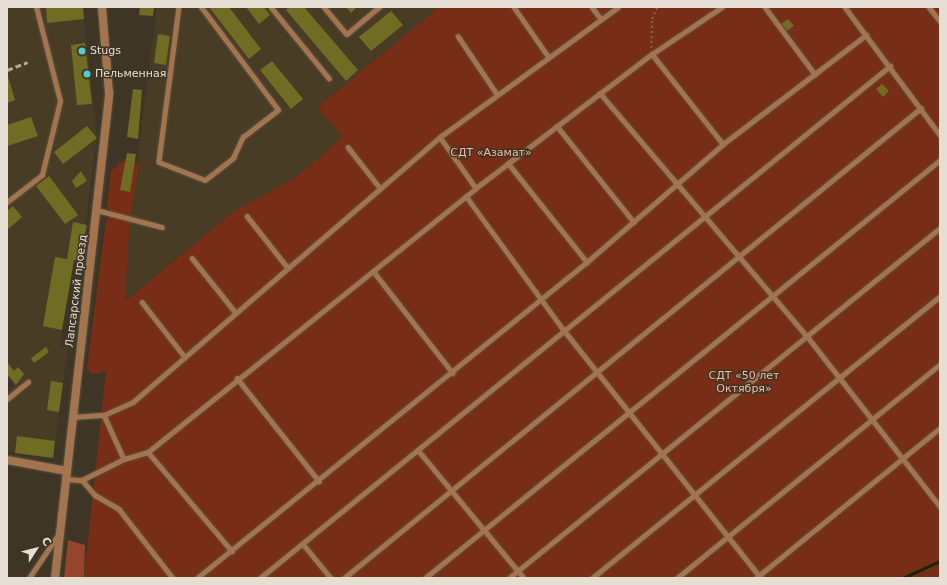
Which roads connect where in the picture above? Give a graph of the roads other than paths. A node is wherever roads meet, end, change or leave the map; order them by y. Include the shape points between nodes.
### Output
1 (36, 7) edge
2 (102, 7) edge
3 (178, 7) edge
4 (201, 7) edge
5 (271, 7) edge
6 (324, 7) edge
7 (378, 7) edge
8 (514, 7) edge
9 (592, 7) edge
10 (618, 7) edge
11 (722, 7) edge
12 (766, 7) edge
13 (845, 7) edge
14 (929, 7) edge
15 (601, 19) junction
16 (940, 21) edge
17 (866, 35) junction
18 (458, 36) dead end
19 (652, 54) junction
20 (548, 56) junction
21 (890, 66) junction
22 (815, 74) junction
23 (329, 78) dead end
24 (600, 93) junction
25 (497, 94) junction
26 (921, 108) junction
27 (557, 126) junction
28 (940, 135) edge
29 (440, 137) junction
30 (723, 144) junction
31 (348, 147) dead end
32 (940, 160) edge
33 (508, 163) junction
34 (679, 184) junction
35 (380, 188) junction
36 (476, 188) junction
37 (466, 196) junction
38 (7, 202) edge
39 (97, 210) junction
40 (705, 213) junction
41 (247, 216) dead end
42 (634, 222) junction
43 (162, 227) dead end
44 (940, 228) edge
45 (738, 254) junction
46 (192, 258) dead end
47 (587, 262) junction
48 (288, 268) junction
49 (374, 272) junction
50 (772, 296) junction
51 (940, 296) edge
52 (542, 299) junction
53 (142, 302) dead end
54 (236, 313) junction
55 (563, 329) junction
56 (807, 336) junction
57 (185, 357) junction
58 (940, 364) edge
59 (596, 369) junction
60 (453, 372) junction
61 (838, 375) junction
62 (237, 378) junction
63 (28, 382) dead end
64 (7, 399) edge
65 (629, 410) junction
66 (104, 415) junction
67 (73, 417) junction
68 (872, 418) junction
69 (940, 428) edge
70 (418, 450) junction
71 (148, 452) junction
72 (663, 454) junction
73 (124, 459) junction
74 (902, 459) junction
75 (7, 460) edge
76 (67, 475) junction
77 (82, 480) junction
78 (319, 481) junction
79 (452, 490) junction
80 (696, 494) junction
81 (940, 506) edge
82 (486, 529) junction
83 (60, 532) junction
84 (728, 535) junction
85 (303, 544) junction
86 (232, 551) junction
87 (518, 570) junction
88 (759, 577) edge
89 (28, 578) edge
90 (55, 578) edge
91 (173, 578) edge
92 (198, 578) edge
93 (260, 578) edge
94 (331, 578) edge
95 (344, 578) edge
96 (425, 578) edge
97 (509, 578) edge
98 (524, 578) edge
99 (592, 578) edge
100 (678, 578) edge

1 - 38 lane via 60,101 42,175
2 - 39 street, Лапсарский проезд via 109,94
3 - 4 lane via 159,162 205,180 233,158 242,137 278,110
5 - 23 lane
6 - 7 lane via 347,34
8 - 20 lane
9 - 15 lane
10 - 15 lane
11 - 19 lane
12 - 22 lane
13 - 17 lane
14 - 16 lane
15 - 20 lane
17 - 21 lane
17 - 22 lane
18 - 25 lane
19 - 24 lane
19 - 30 lane
20 - 25 lane
21 - 26 lane
21 - 40 lane
22 - 30 lane
24 - 27 lane
24 - 34 lane
25 - 29 lane
26 - 28 lane
26 - 45 lane
27 - 33 lane
27 - 42 lane
29 - 35 lane
29 - 36 lane
30 - 34 lane
31 - 35 lane
32 - 50 lane
33 - 36 lane
33 - 47 lane
34 - 40 lane
34 - 42 lane
35 - 48 lane
36 - 37 lane
37 - 49 lane
37 - 52 lane
39 - 43 lane
39 - 67 street, Лапсарский проезд
40 - 45 lane
40 - 55 lane
41 - 48 lane
42 - 47 lane
44 - 56 lane
45 - 50 lane
45 - 59 lane
46 - 54 lane
47 - 52 lane
48 - 54 lane
49 - 60 lane
49 - 62 lane
50 - 56 lane
50 - 65 lane
51 - 61 lane
52 - 55 lane
52 - 60 lane
53 - 57 lane
54 - 57 lane
55 - 59 lane
55 - 70 lane
56 - 61 lane
56 - 72 lane
57 - 66 lane via 133,402
58 - 68 lane
59 - 65 lane
59 - 79 lane
60 - 78 lane
61 - 68 lane
61 - 80 lane
62 - 71 lane
62 - 78 lane
63 - 64 lane
65 - 72 lane
65 - 82 lane
66 - 67 lane
66 - 73 lane
67 - 76 street, Лапсарский проезд
68 - 74 lane
68 - 84 lane
69 - 74 lane
70 - 79 lane
70 - 85 lane
71 - 73 lane
71 - 86 lane
72 - 80 lane
72 - 87 lane
73 - 77 lane
74 - 81 lane
74 - 88 lane
75 - 76 street
76 - 77 lane
76 - 83 street, Лапсарский проезд
77 - 91 lane via 95,495 119,510
78 - 86 lane
79 - 82 lane
79 - 95 lane
80 - 84 lane
80 - 99 lane
82 - 87 lane
82 - 96 lane
83 - 89 lane
83 - 90 street, Лапсарский проезд
84 - 88 lane
84 - 100 lane
85 - 93 lane
85 - 94 lane
86 - 92 lane
87 - 97 lane
87 - 98 lane

